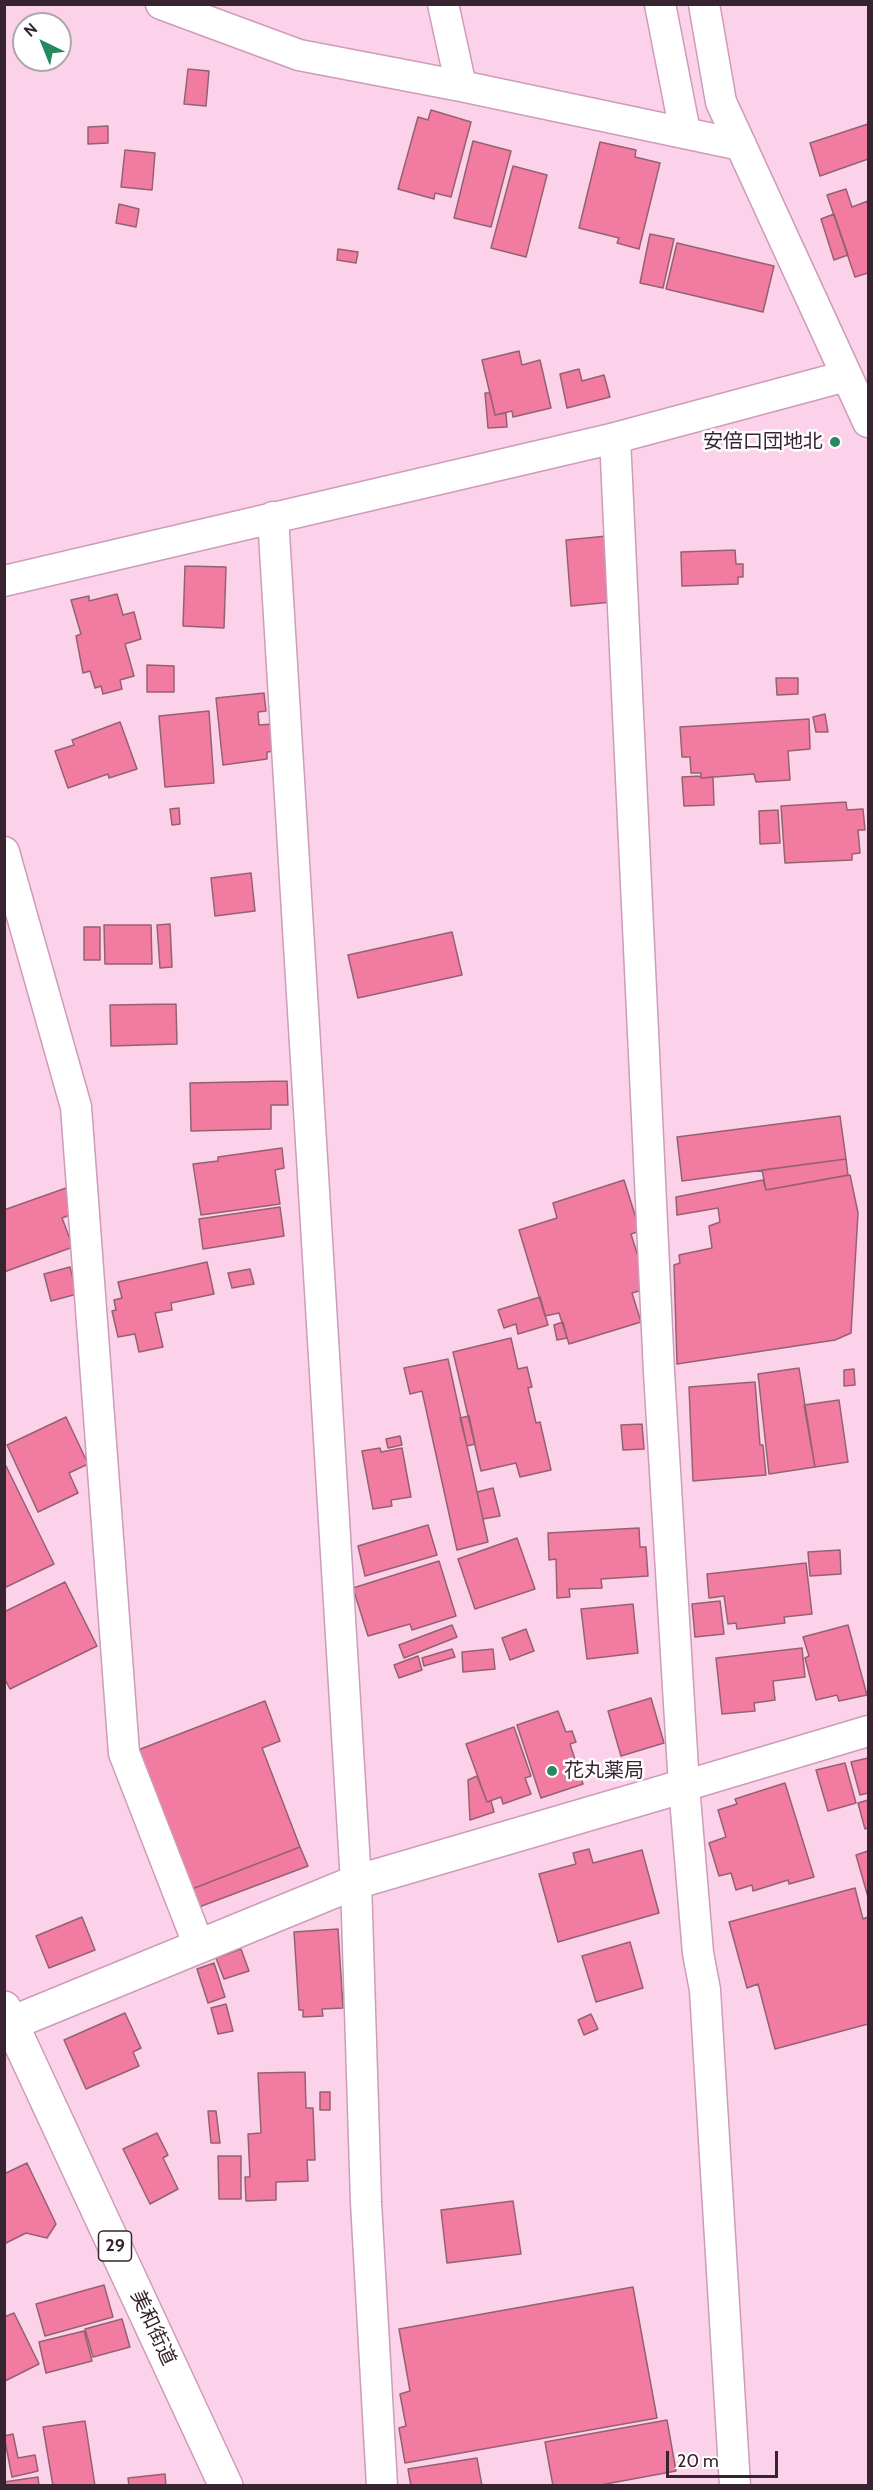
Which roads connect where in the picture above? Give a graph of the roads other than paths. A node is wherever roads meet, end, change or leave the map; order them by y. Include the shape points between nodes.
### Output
1 (161, 4) edge
2 (443, 4) edge
3 (660, 4) edge
4 (704, 4) edge
5 (461, 86) junction
6 (685, 132) junction
7 (741, 145) junction
8 (846, 376) junction
9 (868, 422) edge
10 (615, 438) junction
11 (273, 516) junction
12 (4, 580) edge
13 (4, 852) edge
14 (868, 1731) edge
15 (684, 1786) junction
16 (356, 1882) junction
17 (199, 1946) junction
18 (7, 2019) edge
19 (226, 2486) edge
20 (382, 2486) edge
21 (735, 2486) edge

1 - 5 street via 298,55
2 - 5 street
3 - 6 street
4 - 7 street via 721,102
5 - 6 street
6 - 7 street
7 - 8 street
8 - 9 street
8 - 10 street
10 - 11 street
10 - 15 street via 659,1372
11 - 12 street
11 - 16 street
13 - 17 street via 76,1107 124,1754
14 - 15 street
15 - 16 street
15 - 21 street via 698,1953 705,1990
16 - 17 street
16 - 20 street via 366,2202
17 - 18 street
18 - 19 street, 美和街道 / 29

